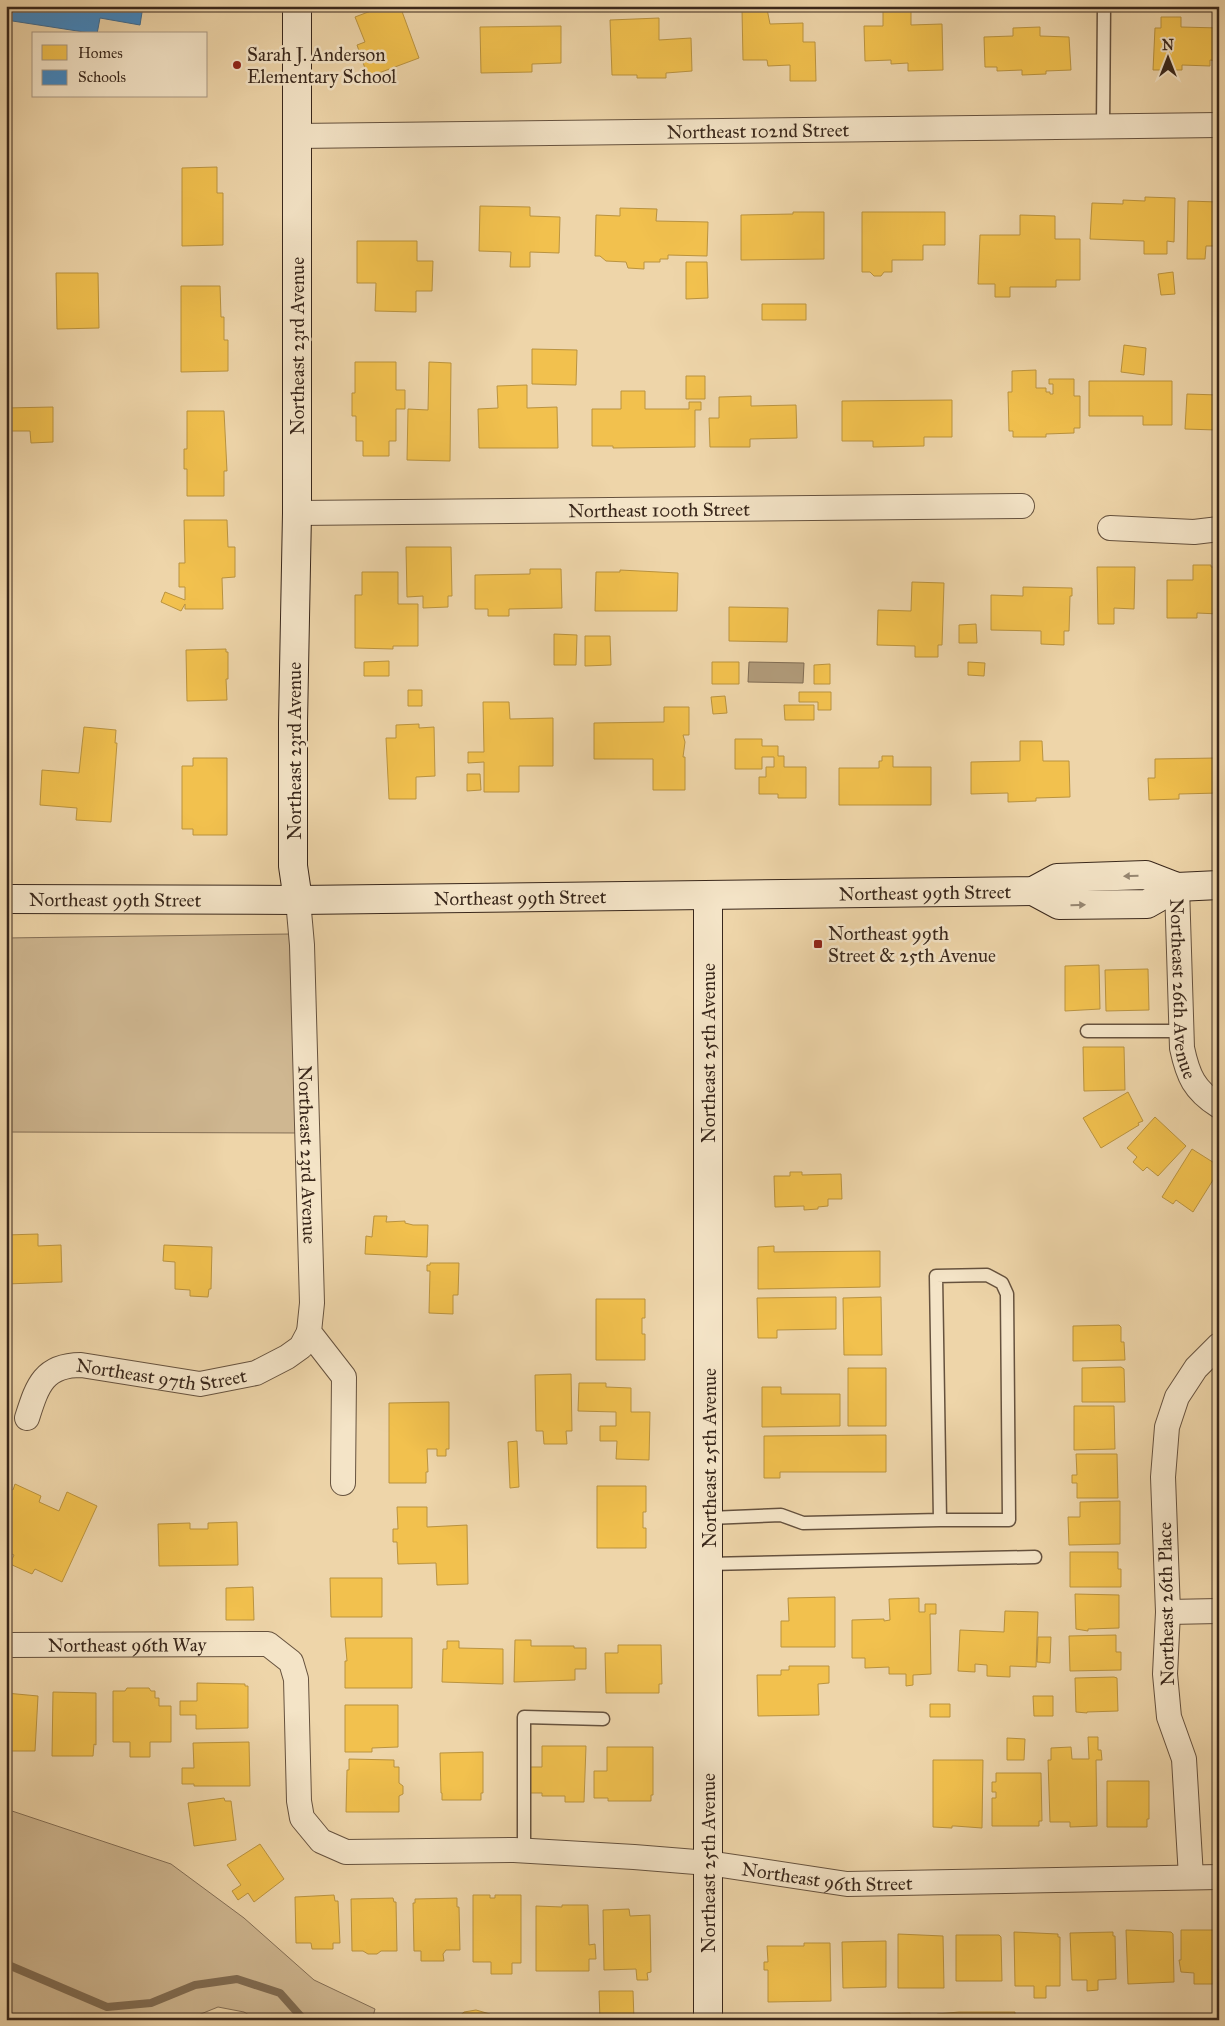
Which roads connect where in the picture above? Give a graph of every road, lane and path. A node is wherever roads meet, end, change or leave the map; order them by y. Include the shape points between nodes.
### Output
1 (297, 6) edge
2 (1104, 6) edge
3 (1219, 125) edge
4 (1103, 127) junction
5 (297, 136) junction
6 (1022, 506) dead end
7 (296, 513) junction
8 (1110, 528) dead end
9 (1219, 529) edge
10 (1219, 885) edge
11 (1177, 887) junction
12 (708, 896) junction
13 (6, 899) edge
14 (298, 900) junction
15 (1086, 1031) dead end
16 (1182, 1031) junction
17 (1219, 1106) edge
18 (309, 1332) junction
19 (1219, 1345) edge
20 (27, 1418) dead end
21 (343, 1483) dead end
22 (709, 1518) junction
23 (940, 1520) junction
24 (1035, 1557) dead end
25 (708, 1564) junction
26 (1219, 1610) edge
27 (1168, 1612) junction
28 (6, 1645) edge
29 (603, 1720) dead end
30 (524, 1851) junction
31 (346, 1852) joint
32 (708, 1863) junction
33 (1219, 1877) edge
34 (1191, 1878) junction
35 (708, 2020) edge

1 - 5 street, Northeast 23rd Avenue
2 - 4 lane
3 - 4 street, Northeast 102nd Street
4 - 5 street, Northeast 102nd Street
5 - 7 street, Northeast 23rd Avenue
6 - 7 street, Northeast 100th Street
7 - 14 street, Northeast 23rd Avenue via 293,866
8 - 9 street via 1194,532
10 - 11 street, Northeast 99th Street
11 - 12 street, Northeast 99th Street via 1147,904 1059,905 1033,891
11 - 16 street, Northeast 26th Avenue
12 - 14 street, Northeast 99th Street
12 - 22 street, Northeast 25th Avenue
13 - 14 street, Northeast 99th Street
14 - 18 street, Northeast 23rd Avenue via 311,1263
15 - 16 lane
16 - 17 street, Northeast 26th Avenue via 1186,1066 1198,1090
18 - 20 street, Northeast 97th Street via 301,1347 256,1373 200,1384 67,1365 41,1381
18 - 21 street via 344,1377
19 - 27 street, Northeast 26th Place via 1196,1368 1177,1397 1167,1427 1163,1477
22 - 23 lane via 781,1516 803,1523
22 - 25 street, Northeast 25th Avenue
23 - 23 lane via 1009,1520 1007,1294 1002,1283 987,1275 936,1276
24 - 25 lane
25 - 32 street, Northeast 25th Avenue
26 - 27 street
27 - 34 street, Northeast 26th Place via 1165,1674 1169,1717 1184,1759
28 - 31 street, Northeast 96th Way via 268,1644 291,1662 296,1679 302,1818 321,1841
29 - 30 lane via 524,1717
30 - 31 street, Northeast 96th Street
30 - 32 street, Northeast 96th Street
32 - 34 street, Northeast 96th Street via 847,1884
32 - 35 street, Northeast 25th Avenue
33 - 34 street, Northeast 96th Street

